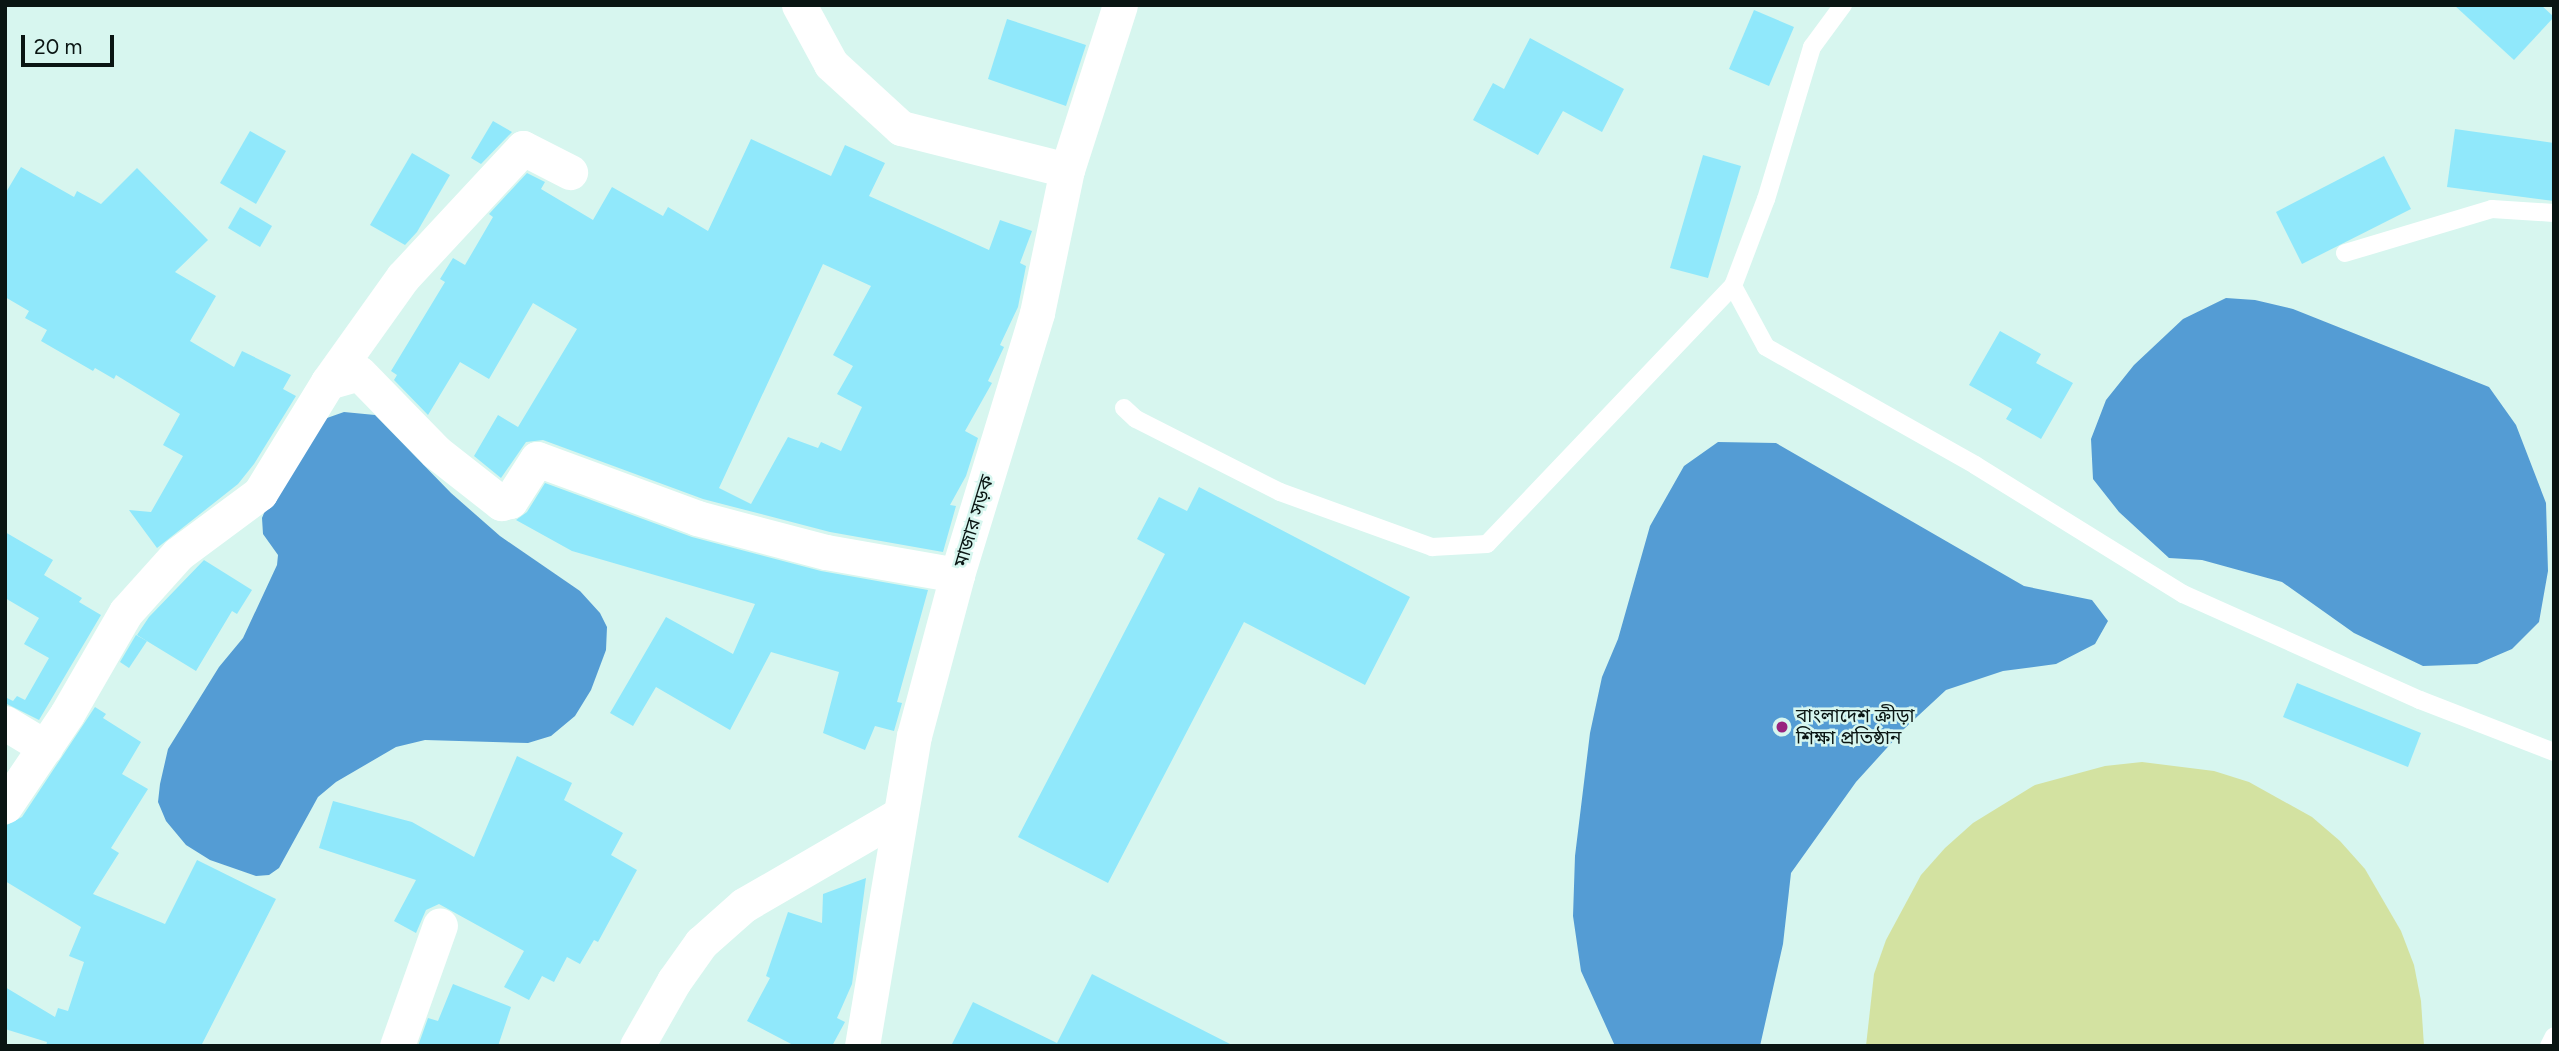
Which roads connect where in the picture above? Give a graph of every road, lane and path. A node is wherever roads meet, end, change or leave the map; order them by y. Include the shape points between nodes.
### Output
1 (799, 5) edge
2 (1120, 5) edge
3 (1843, 5) edge
4 (1067, 170) junction
5 (570, 172) dead end
6 (2554, 213) edge
7 (2345, 253) dead end
8 (1733, 286) junction
9 (328, 382) junction
10 (1124, 408) dead end
11 (957, 576) junction
12 (5, 723) edge
13 (45, 747) junction
14 (2554, 752) edge
15 (5, 806) edge
16 (899, 815) junction
17 (440, 925) dead end
18 (2554, 1036) edge
19 (397, 1046) edge
20 (637, 1046) edge
21 (862, 1046) edge
22 (2549, 1046) edge

1 - 4 street via 831,64 901,128
2 - 4 street, মাজার সড়ক
3 - 8 lane via 1812,47 1766,199
4 - 11 street, মাজার সড়ক via 1037,313
5 - 9 street via 523,148 403,277
6 - 7 lane via 2492,209
8 - 10 lane via 1488,544 1432,547 1280,492 1136,419
8 - 14 lane via 1766,346 1975,465 2183,594 2420,699
9 - 11 street via 359,373 436,452 502,503 510,501 537,458 697,518 826,552
9 - 13 street via 260,493 178,554 126,612
11 - 16 street, মাজার সড়ক via 914,736
12 - 13 street
13 - 15 street
16 - 20 street via 744,905 701,943
16 - 21 street, মাজার সড়ক
17 - 19 street
18 - 22 lane

